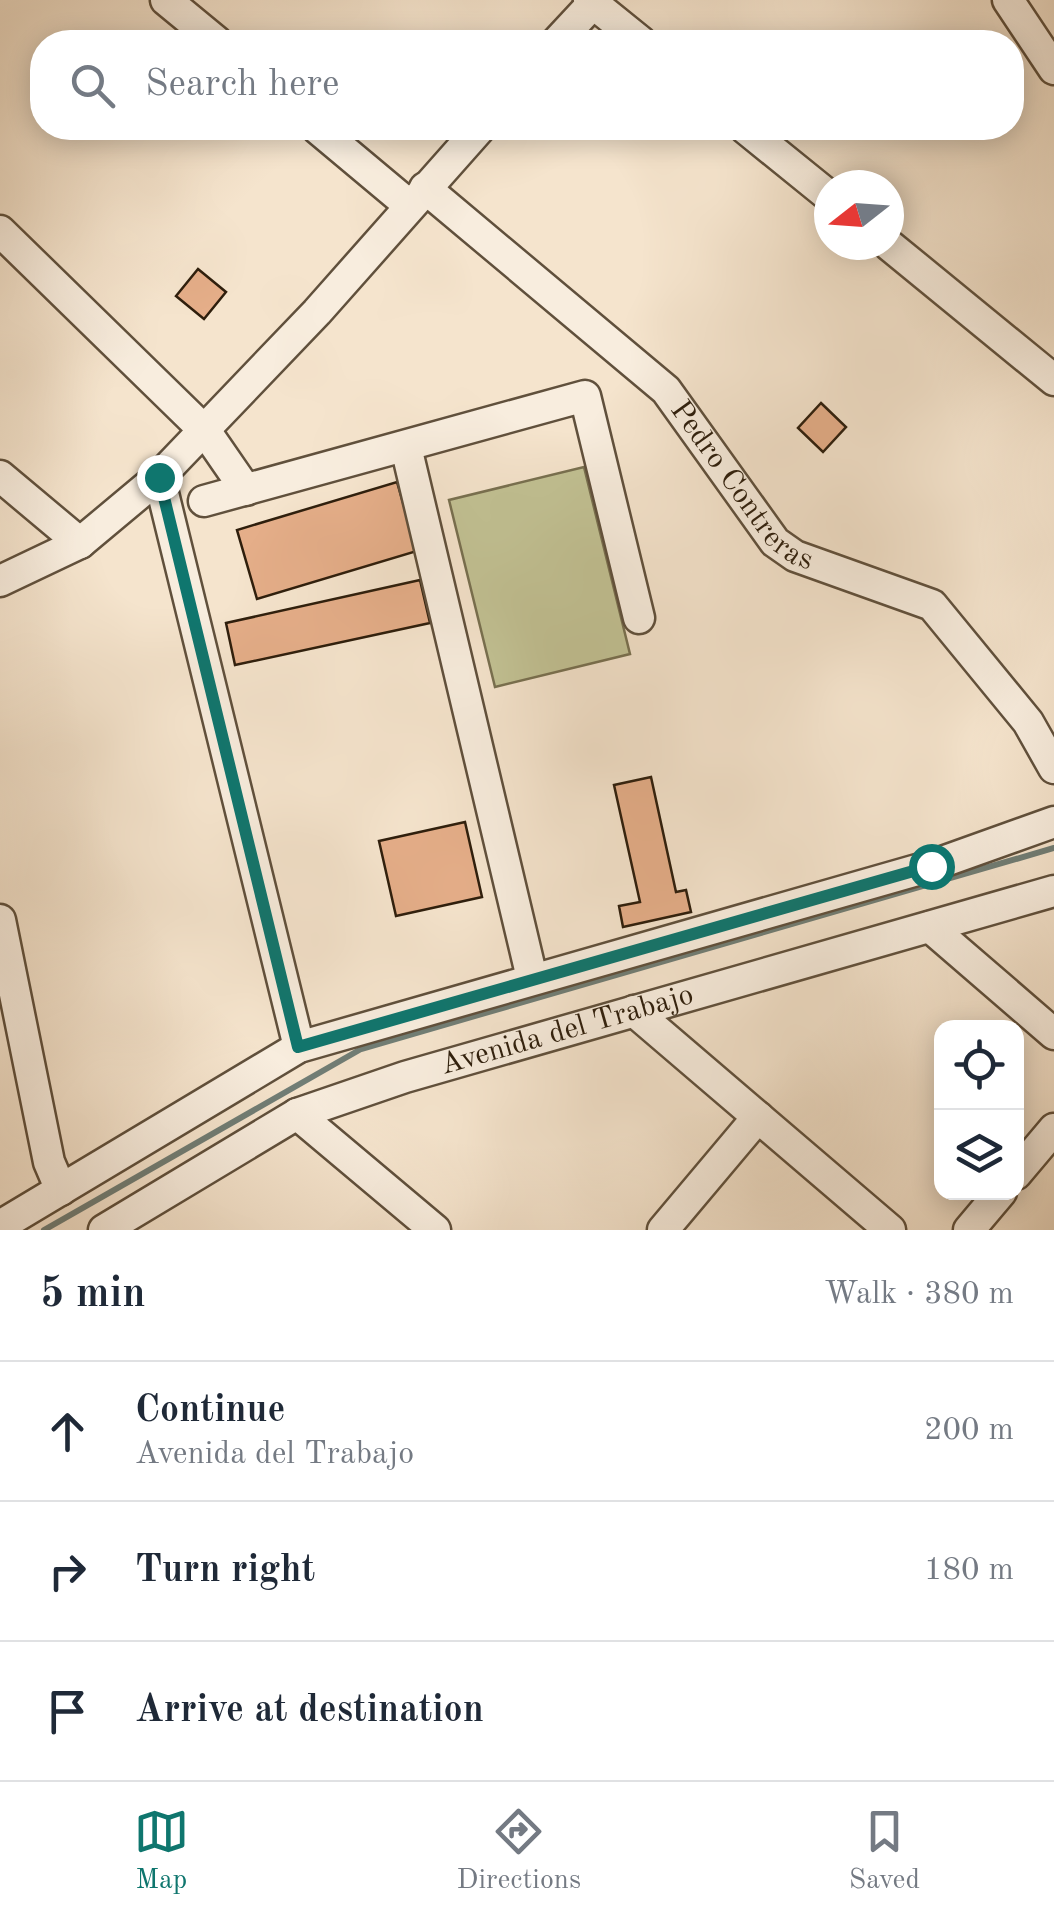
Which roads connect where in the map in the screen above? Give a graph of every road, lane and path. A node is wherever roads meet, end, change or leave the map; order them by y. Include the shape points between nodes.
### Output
1 (166, 0) edge
2 (1008, 0) edge
3 (593, 1) edge
4 (202, 30) edge
5 (568, 30) edge
6 (627, 30) edge
7 (1054, 69) edge
8 (334, 140) edge
9 (469, 140) edge
10 (760, 140) edge
11 (814, 184) edge
12 (417, 197) junction
13 (0, 230) edge
14 (904, 257) edge
15 (1054, 380) edge
16 (206, 432) junction
17 (406, 447) junction
18 (0, 476) edge
19 (159, 477) junction
20 (246, 490) junction
21 (204, 501) dead end
22 (80, 543) junction
23 (0, 581) edge
24 (639, 618) dead end
25 (1054, 768) edge
26 (1054, 822) edge
27 (1054, 891) edge
28 (0, 920) edge
29 (930, 928) junction
30 (532, 978) junction
31 (634, 1012) junction
32 (1054, 1034) edge
33 (298, 1047) junction
34 (297, 1114) junction
35 (758, 1117) junction
36 (1054, 1129) edge
37 (1024, 1165) edge
38 (61, 1190) junction
39 (994, 1200) edge
40 (0, 1226) edge
41 (110, 1228) edge
42 (435, 1230) edge
43 (663, 1230) edge
44 (890, 1230) edge
45 (969, 1230) edge

1 - 4 street
2 - 7 street
3 - 5 street
3 - 6 street
8 - 12 street, Pedro Contreras
9 - 12 street
10 - 11 street
12 - 16 street
12 - 25 street, Pedro Contreras via 666,390 775,542 795,556 932,605 1028,722
13 - 16 street
14 - 15 street
16 - 19 street
16 - 20 street
17 - 20 street
17 - 24 street via 584,396
17 - 30 street
18 - 22 street
19 - 22 street
19 - 33 street
20 - 21 street
22 - 23 street
26 - 30 street, Avenida del Trabajo via 931,866
27 - 29 street, Avenida del Trabajo
28 - 38 street via 49,1162
29 - 31 street, Avenida del Trabajo
29 - 32 street
30 - 33 street, Avenida del Trabajo
31 - 34 street, Avenida del Trabajo via 405,1076
31 - 35 street
33 - 38 street, Avenida del Trabajo
34 - 41 street, Avenida del Trabajo
34 - 42 street
35 - 43 street
35 - 44 street
36 - 37 street
38 - 40 street, Avenida del Trabajo
39 - 45 street

